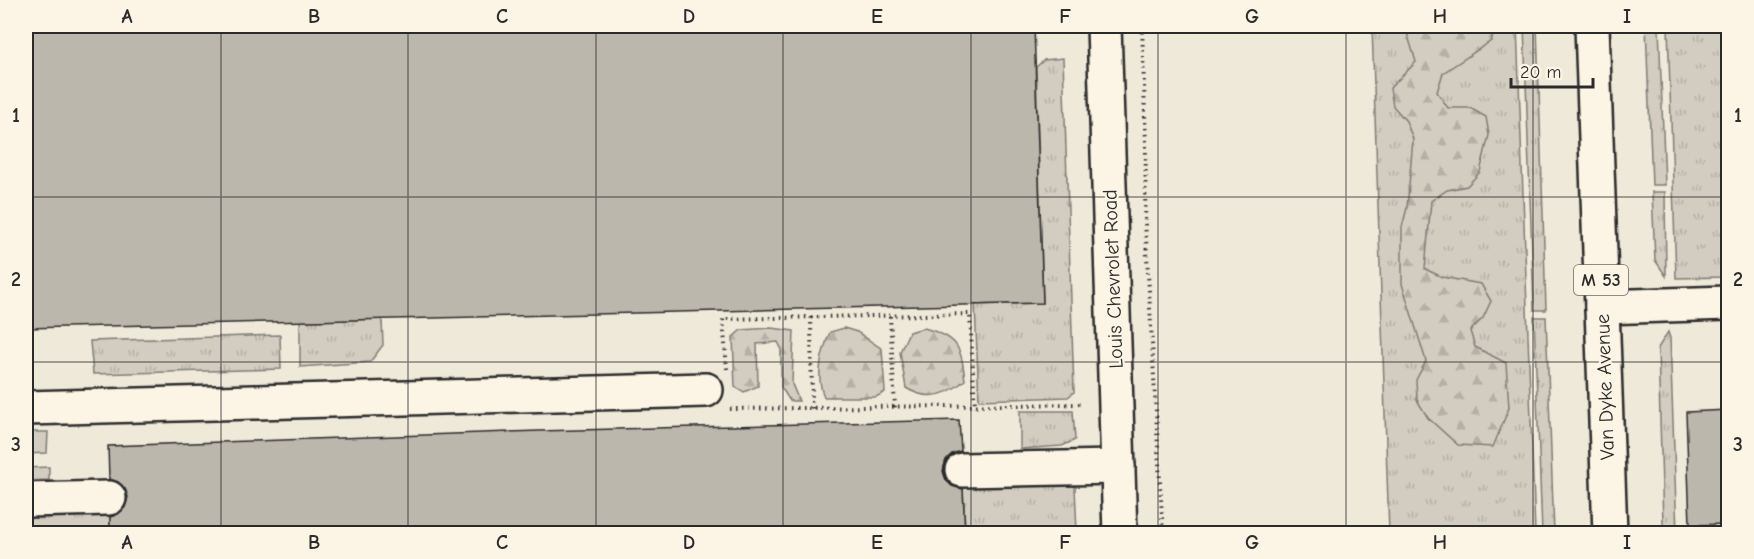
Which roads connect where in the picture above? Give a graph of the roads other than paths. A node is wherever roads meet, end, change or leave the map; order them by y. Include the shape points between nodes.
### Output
1 (1104, 26) edge
2 (1592, 26) edge
3 (1728, 303) edge
4 (1602, 307) junction
5 (721, 389) road end
6 (26, 408) edge
7 (1118, 467) junction
8 (962, 470) dead end
9 (109, 498) dead end
10 (26, 500) edge
11 (1120, 534) edge
12 (1611, 534) edge

1 - 7 main road, Louis Chevrolet Road
2 - 4 main road, Van Dyke Avenue / M 53
3 - 4 main road
4 - 12 main road, Van Dyke Avenue / M 53
5 - 6 main road
7 - 8 main road
7 - 11 main road, Louis Chevrolet Road
9 - 10 main road

